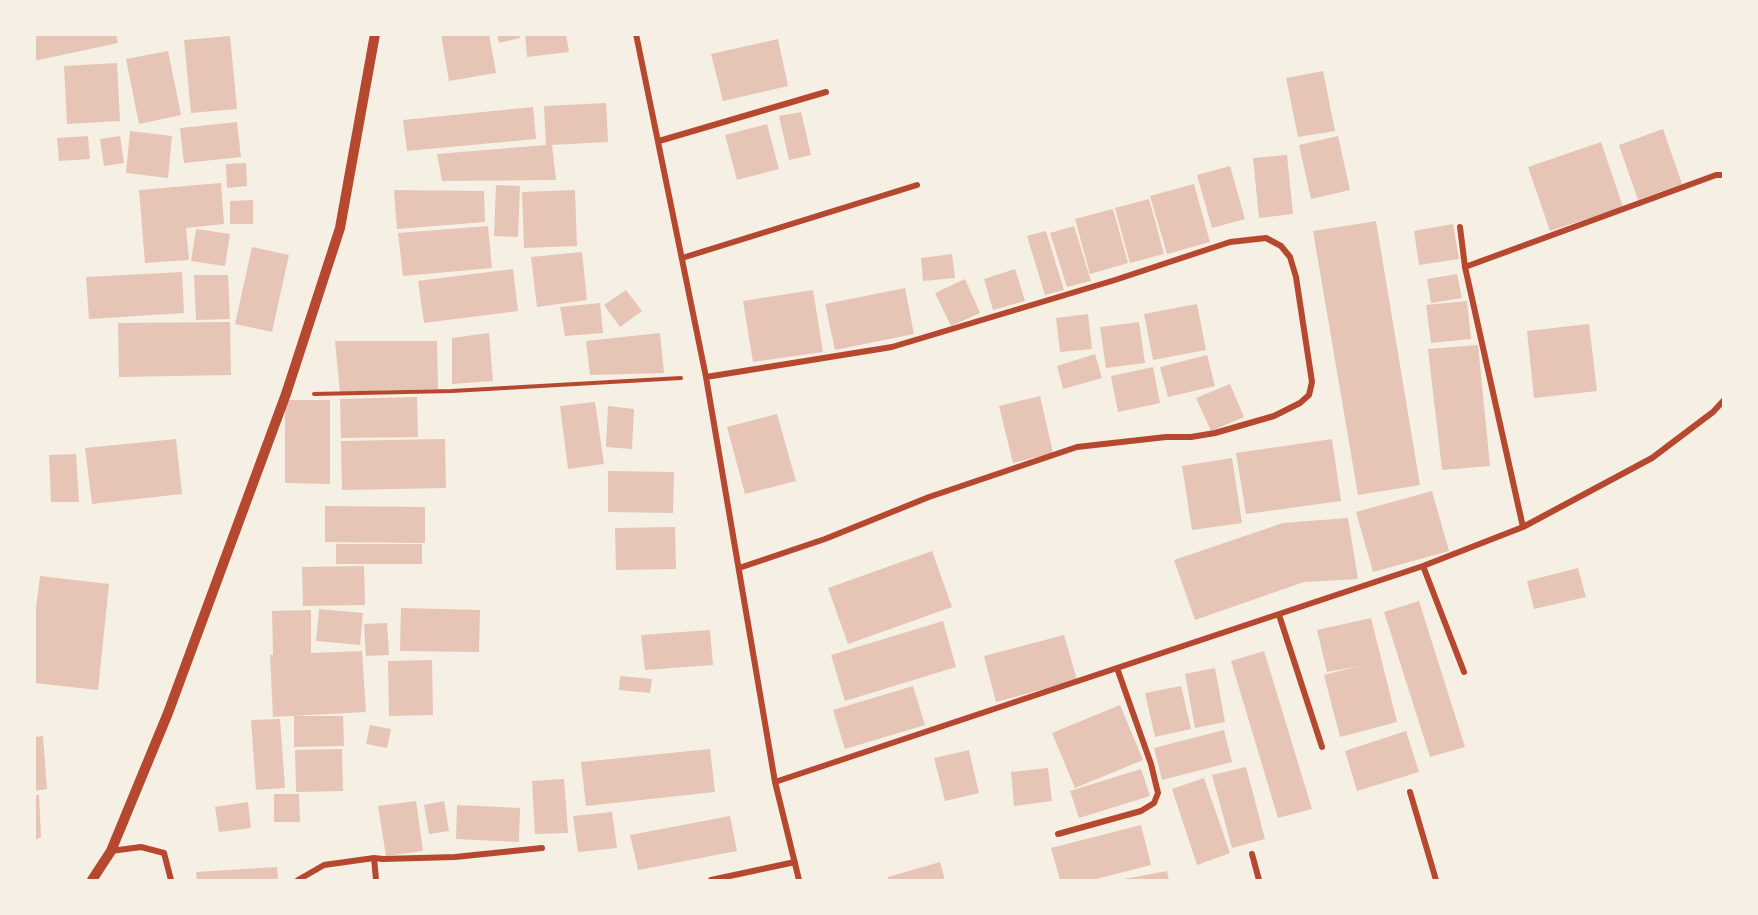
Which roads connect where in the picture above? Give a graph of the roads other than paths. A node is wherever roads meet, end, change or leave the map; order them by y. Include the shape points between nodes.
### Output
1 (375, 34) edge
2 (636, 34) edge
3 (826, 92) dead end
4 (659, 141) junction
5 (1724, 176) edge
6 (917, 185) dead end
7 (1460, 227) dead end
8 (682, 258) junction
9 (1465, 267) junction
10 (706, 376) junction
11 (1724, 400) edge
12 (1523, 527) junction
13 (1423, 566) junction
14 (740, 568) junction
15 (1279, 615) junction
16 (1117, 668) junction
17 (1464, 672) dead end
18 (1322, 747) dead end
19 (775, 782) junction
20 (1410, 792) dead end
21 (1058, 834) dead end
22 (542, 848) dead end
23 (111, 851) junction
24 (1252, 854) dead end
25 (374, 858) junction
26 (795, 862) junction
27 (92, 880) edge
28 (171, 880) edge
29 (298, 880) edge
30 (376, 880) edge
31 (711, 880) edge
32 (799, 880) edge
33 (1259, 880) edge
34 (1436, 880) edge

1 - 23 street via 339,228 286,394 168,713
2 - 4 street
3 - 4 street
4 - 8 street
5 - 9 street via 1716,175
6 - 8 street
7 - 9 street
8 - 10 street
9 - 12 street
10 - 14 street
10 - 14 street via 892,347 1230,242 1266,238 1281,246 1290,257 1296,277 1312,382 1309,395 1300,403 1274,416 1215,433 1077,447
11 - 12 street via 1652,458
12 - 13 street
13 - 15 street
13 - 17 street
14 - 19 street
15 - 16 street
15 - 18 street
16 - 19 street
16 - 21 street via 1158,793 1154,803 1141,811
19 - 26 street
20 - 34 street
22 - 25 street via 455,857
23 - 27 street
23 - 28 street via 141,847 164,853
24 - 33 street
25 - 29 street via 324,865
25 - 30 street
26 - 31 street
26 - 32 street

